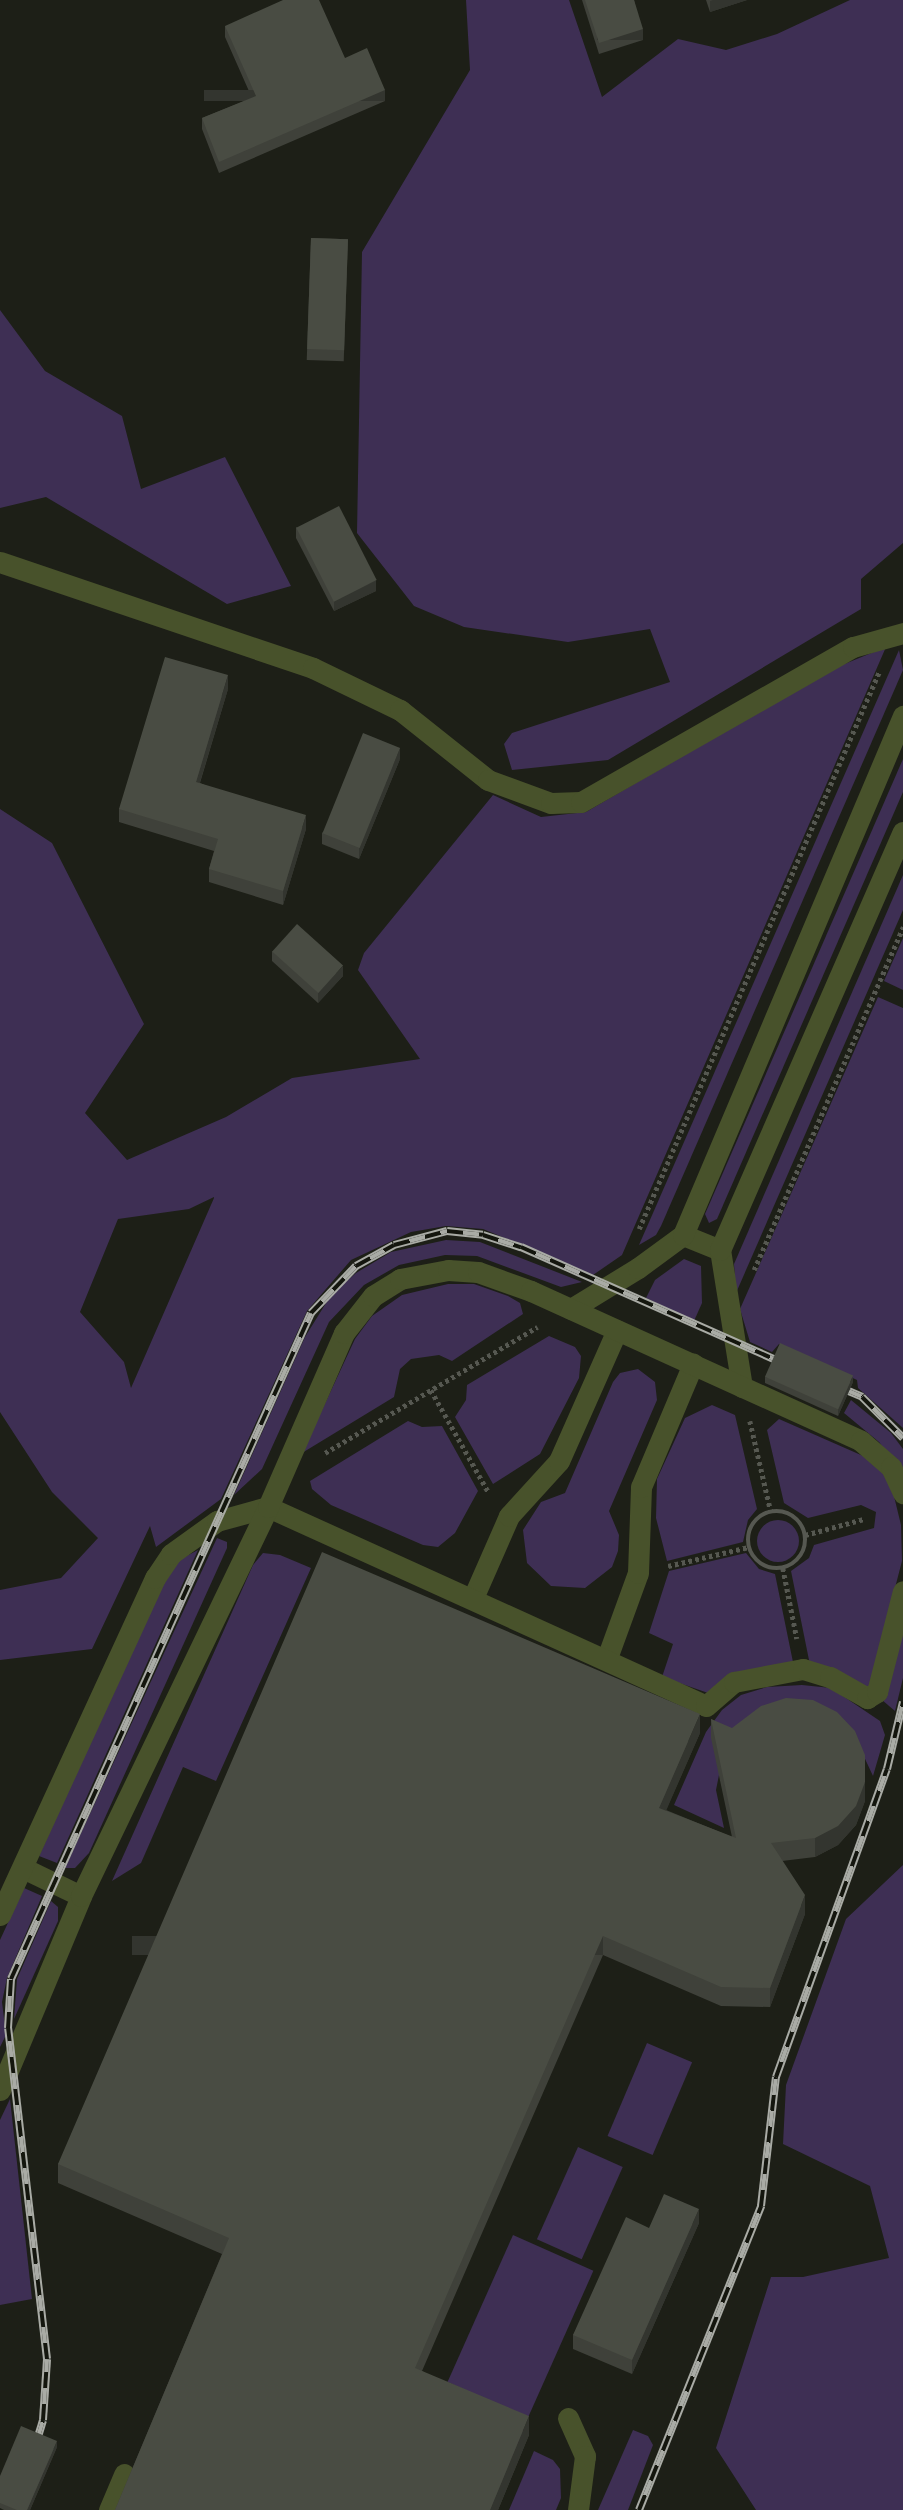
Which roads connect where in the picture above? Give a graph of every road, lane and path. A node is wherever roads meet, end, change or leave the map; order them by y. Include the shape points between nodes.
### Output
1 (0, 562) edge
2 (899, 634) edge
3 (903, 716) edge
4 (903, 832) edge
5 (903, 927) edge
6 (682, 1235) junction
7 (720, 1250) junction
8 (638, 1268) junction
9 (728, 1299) junction
10 (571, 1309) junction
11 (617, 1330) junction
12 (693, 1364) junction
13 (742, 1387) junction
14 (431, 1390) junction
15 (279, 1480) junction
16 (903, 1493) edge
17 (268, 1507) junction
18 (771, 1512) junction
19 (509, 1516) junction
20 (864, 1519) dead end
21 (805, 1535) junction
22 (748, 1546) junction
23 (783, 1568) junction
24 (638, 1573) junction
25 (903, 1591) edge
26 (473, 1598) junction
27 (607, 1658) junction
28 (803, 1669) junction
29 (23, 1868) junction
30 (81, 1896) junction
31 (0, 1915) edge
32 (0, 2090) edge
33 (568, 2418) dead end
34 (124, 2474) dead end
35 (109, 2510) edge
36 (578, 2510) edge

1 - 2 street via 313,668 400,710 488,780 551,803 580,802 853,647
2 - 8 path via 629,1250
3 - 6 street
4 - 7 street
5 - 9 path via 743,1296
6 - 7 street
6 - 8 street
7 - 9 street
8 - 10 street
9 - 13 street
10 - 11 street
10 - 14 path
10 - 15 street via 478,1272 425,1271 400,1279 359,1309 344,1333
11 - 12 street
11 - 19 street via 559,1461
12 - 13 street
12 - 24 street via 641,1487
13 - 16 street via 861,1441 891,1467
13 - 18 path
14 - 15 path
14 - 19 path via 485,1488
15 - 17 street
17 - 26 street
17 - 29 street via 217,1521 171,1554 155,1578
17 - 30 street
18 - 21 path via 793,1516
18 - 22 path via 753,1525
19 - 26 street
20 - 21 path
21 - 23 path via 802,1556
22 - 23 path via 761,1564
22 - 24 path
23 - 28 path
24 - 27 street
25 - 28 street via 877,1692 867,1698 830,1676
26 - 27 street
27 - 28 street via 706,1706 734,1682
29 - 30 street
29 - 31 street
30 - 32 street
33 - 36 street via 585,2456
34 - 35 street

